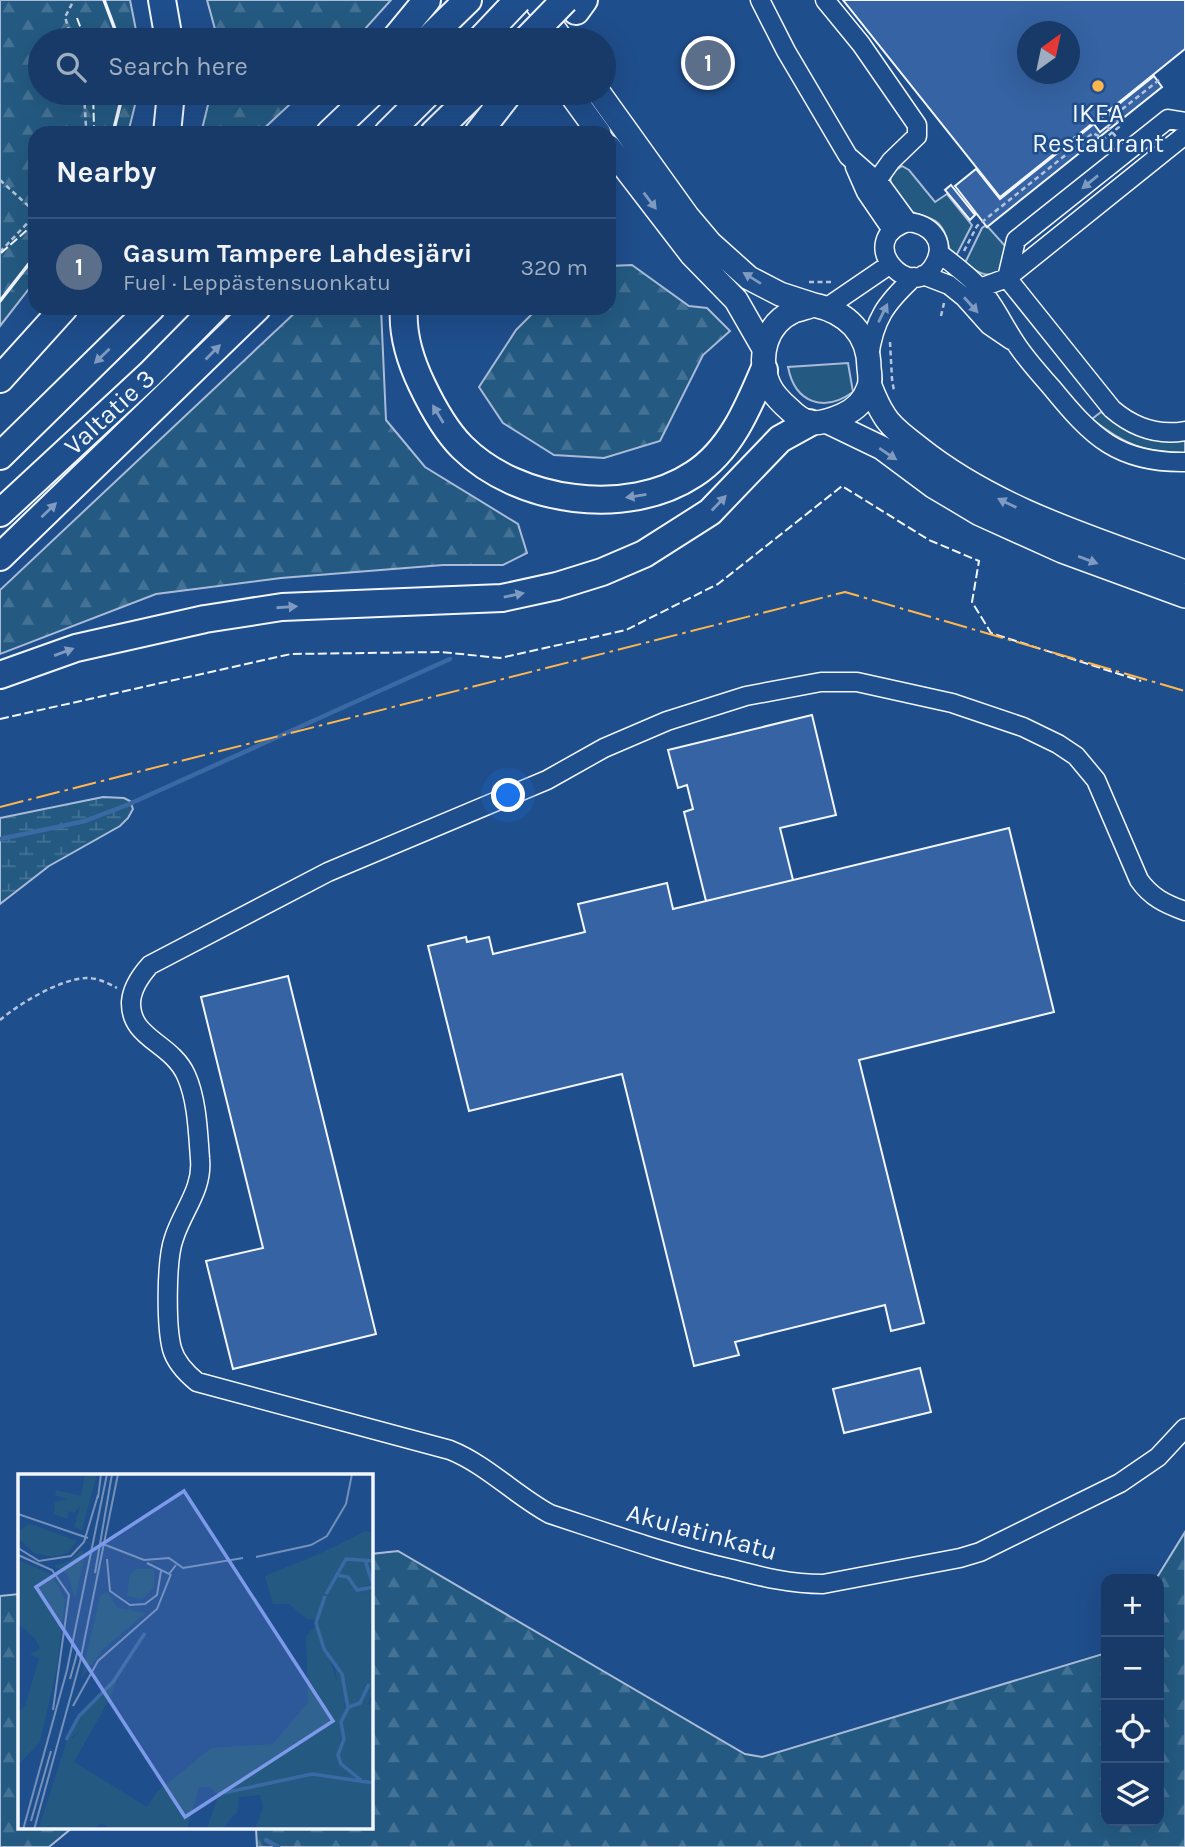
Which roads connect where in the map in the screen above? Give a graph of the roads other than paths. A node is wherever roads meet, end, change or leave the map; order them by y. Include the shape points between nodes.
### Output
1 (162, 0) edge
2 (427, 0) edge
3 (506, 0) edge
4 (518, 0) edge
5 (534, 0) edge
6 (760, 0) edge
7 (825, 0) edge
8 (464, 4) edge
9 (575, 4) edge
10 (167, 28) edge
11 (404, 28) edge
12 (439, 28) edge
13 (491, 28) edge
14 (526, 28) edge
15 (542, 28) edge
16 (554, 28) edge
17 (560, 28) edge
18 (170, 105) edge
19 (341, 105) edge
20 (359, 105) edge
21 (416, 105) edge
22 (463, 105) edge
23 (500, 105) edge
24 (578, 105) edge
25 (608, 105) edge
26 (1185, 122) edge
27 (168, 126) edge
28 (324, 126) edge
29 (337, 126) edge
30 (395, 126) edge
31 (441, 126) edge
32 (483, 126) edge
33 (593, 126) edge
34 (1185, 135) edge
35 (616, 156) edge
36 (1121, 157) junction
37 (852, 161) junction
38 (1136, 175) junction
39 (876, 182) junction
40 (900, 226) junction
41 (939, 253) junction
42 (889, 265) junction
43 (918, 276) junction
44 (1007, 278) junction
45 (980, 288) junction
46 (820, 307) junction
47 (58, 315) edge
48 (144, 315) edge
49 (208, 315) edge
50 (250, 315) edge
51 (405, 315) edge
52 (1015, 343) junction
53 (869, 357) junction
54 (763, 359) junction
55 (0, 379) edge
56 (870, 386) junction
57 (818, 422) junction
58 (1185, 431) edge
59 (0, 456) edge
60 (1185, 462) edge
61 (0, 513) edge
62 (0, 557) edge
63 (1185, 572) edge
64 (1185, 596) edge
65 (0, 674) edge
66 (1185, 911) edge
67 (1185, 1428) edge

1 - 10 highway
2 - 11 highway
3 - 14 main road
4 - 13 highway, bridge
5 - 16 main road
6 - 37 street
7 - 39 street via 916,125 917,136
8 - 12 highway
9 - 15 highway, bridge
9 - 17 highway
18 - 27 highway
19 - 28 highway
20 - 29 highway
21 - 30 highway
22 - 31 highway
23 - 32 highway
24 - 33 main road
46 -> 25 main road via 749,278 709,243
26 - 36 street via 1168,119
34 - 38 street
35 -> 54 main road via 692,255 736,300
36 - 38 street
36 -> 44 street via 1016,240
37 - 39 street
37 - 40 street via 866,192
38 - 44 street
39 - 40 street
40 - 41 street via 920,223 931,230
40 - 42 street via 886,241
41 - 43 street via 934,266
41 - 45 street
42 - 43 street via 896,272
42 - 46 street
43 -> 52 street via 949,285 989,325
53 -> 43 street via 886,306
44 - 45 street
44 - 58 street via 1112,409 1151,431
45 - 52 street
46 - 53 main road via 855,325
46 - 54 main road via 782,318 771,332
47 - 55 highway
48 -> 59 highway, Valtatie 3
49 - 61 highway, Valtatie 3
62 -> 50 highway
54 -> 51 highway via 748,407 736,428 696,474 654,493 582,499 555,495 507,477 462,447 416,372
52 - 60 street via 1077,419 1102,441 1128,455
53 - 56 main road
54 - 57 main road via 769,387 781,402 794,414
56 - 57 main road via 850,412
63 -> 56 main road via 1041,520 948,470 897,431
57 -> 64 main road via 882,449 980,514 1062,551
65 -> 57 highway via 76,648 205,619 282,607 502,598 557,586 644,554 710,512 780,439
66 - 67 street, Akulatinkatu via 1147,891 1096,779 1058,744 952,703 858,682 821,682 746,696 667,721 604,748 547,780 328,872 160,958 142,974 132,996 131,1014 134,1023 177,1060 192,1094 201,1174 171,1247 169,1325 176,1360 197,1382 450,1450 481,1465 550,1514 678,1557 807,1584 980,1552 1137,1472

